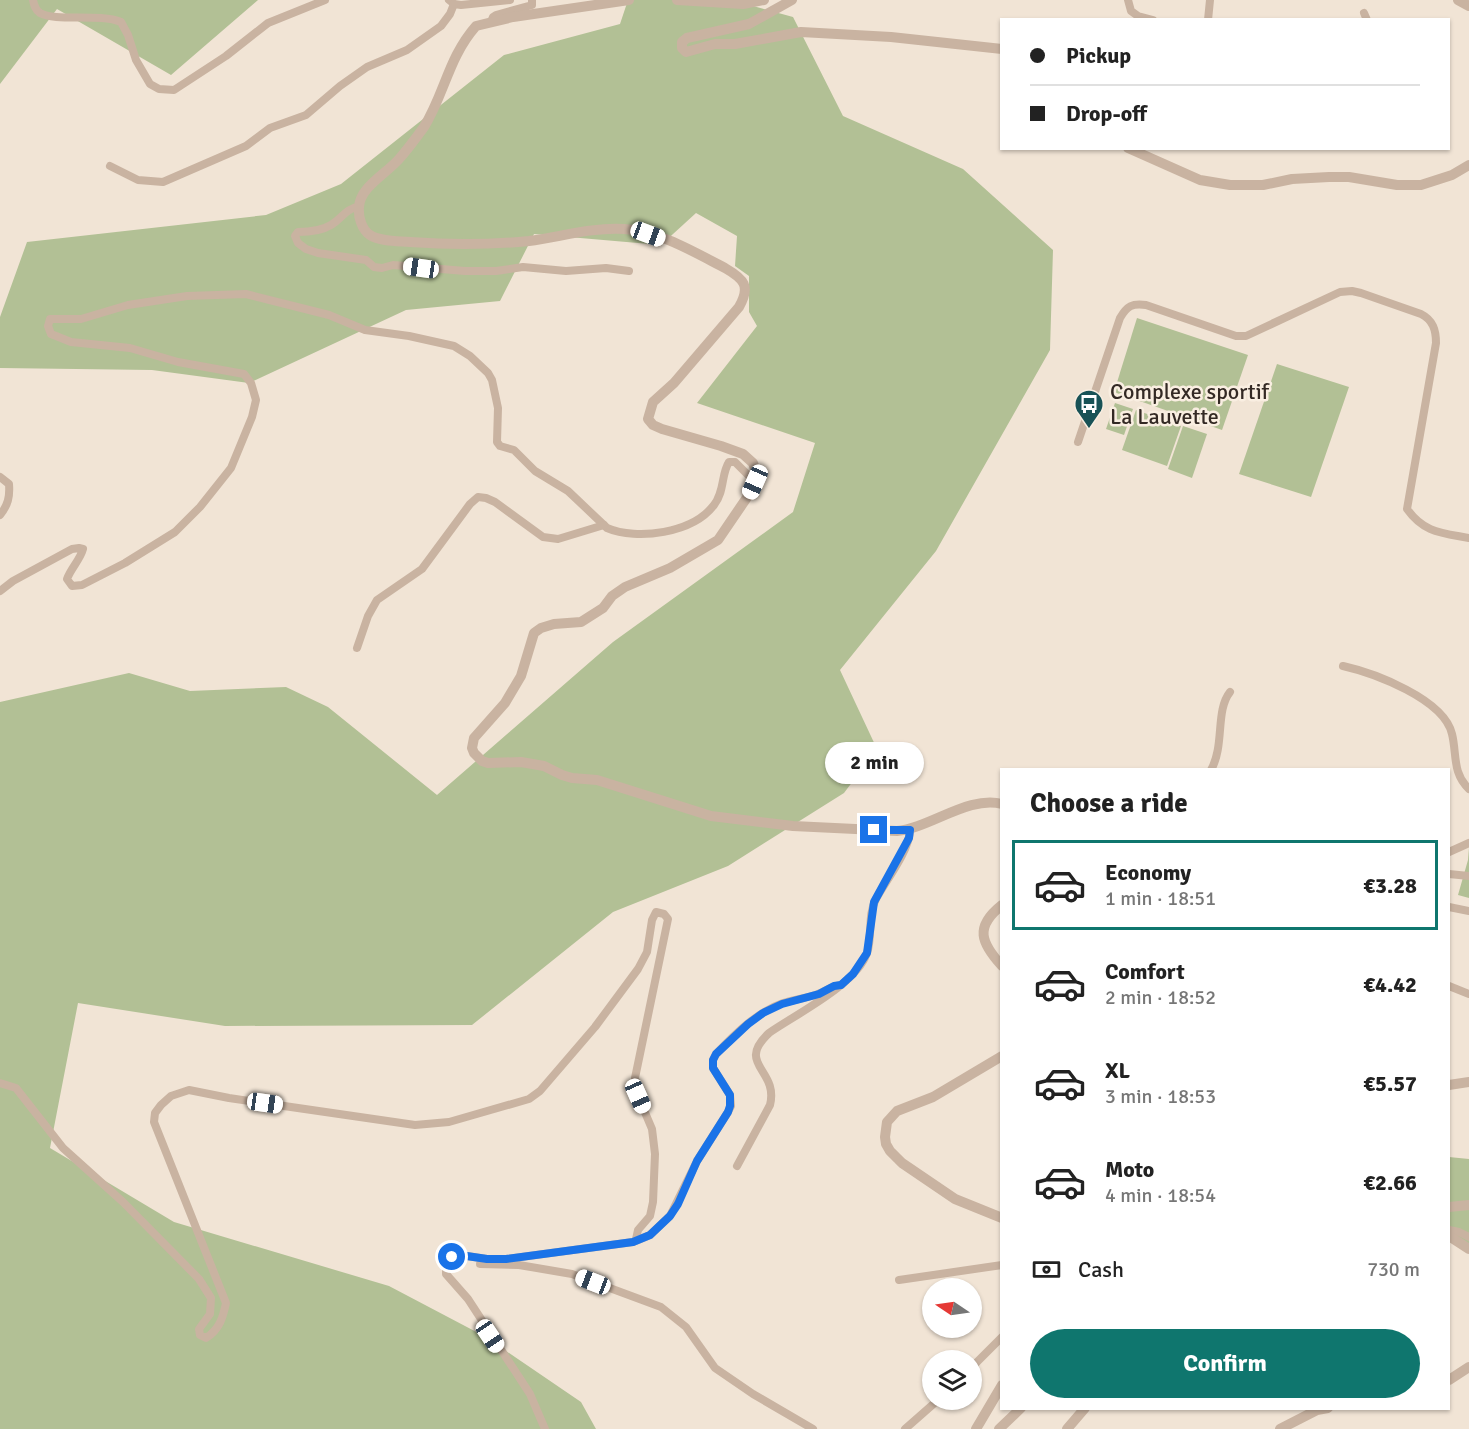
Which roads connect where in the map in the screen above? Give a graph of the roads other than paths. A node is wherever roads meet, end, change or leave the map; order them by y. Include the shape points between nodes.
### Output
1 (33, 0) edge
2 (325, 0) edge
3 (510, 0) edge
4 (535, 0) edge
5 (629, 0) edge
6 (677, 0) edge
7 (764, 0) edge
8 (792, 0) edge
9 (1128, 0) edge
10 (1210, 0) edge
11 (1458, 0) edge
12 (451, 2) edge
13 (1469, 6) edge
14 (1146, 18) edge
15 (1208, 18) edge
16 (491, 22) junction
17 (1000, 49) edge
18 (1132, 150) edge
19 (1469, 165) edge
20 (110, 166) dead end
21 (359, 206) junction
22 (628, 271) dead end
23 (1078, 442) dead end
24 (0, 477) edge
25 (755, 482) junction
26 (0, 515) edge
27 (604, 525) junction
28 (1469, 538) edge
29 (0, 591) edge
30 (357, 648) dead end
31 (1343, 666) dead end
32 (1230, 692) dead end
33 (1212, 768) edge
34 (1469, 789) edge
35 (1000, 804) edge
36 (910, 830) junction
37 (1469, 843) edge
38 (1450, 852) edge
39 (1450, 874) edge
40 (1469, 876) edge
41 (1000, 907) edge
42 (1450, 907) edge
43 (1469, 911) edge
44 (1000, 964) edge
45 (841, 985) junction
46 (1450, 986) edge
47 (1469, 994) edge
48 (1000, 1057) edge
49 (1469, 1082) edge
50 (0, 1083) edge
51 (1450, 1085) edge
52 (737, 1166) dead end
53 (1469, 1204) edge
54 (1450, 1207) edge
55 (1000, 1217) edge
56 (1450, 1230) edge
57 (1450, 1237) edge
58 (1469, 1237) edge
59 (636, 1239) junction
60 (1469, 1249) edge
61 (450, 1263) junction
62 (1000, 1265) edge
63 (899, 1280) dead end
64 (1000, 1339) edge
65 (982, 1357) edge
66 (1469, 1367) edge
67 (1450, 1379) edge
68 (1000, 1388) edge
69 (927, 1410) edge
70 (1019, 1410) edge
71 (1083, 1410) edge
72 (1317, 1410) edge
73 (545, 1429) edge
74 (813, 1429) edge
75 (905, 1429) edge
76 (976, 1429) edge
77 (999, 1429) edge
78 (1067, 1429) edge
79 (1281, 1429) edge

1 - 2 street via 40,13 50,16 121,22 150,84 168,91 207,69 268,23
3 - 12 street
4 - 16 street via 532,5 493,17
5 - 16 street
6 - 7 street via 743,4
8 - 17 street via 749,24 687,39 681,48 686,52 801,32
9 - 14 street via 1131,11
10 - 15 street
11 - 13 street
12 - 20 street via 450,14 441,26 407,50 367,68 306,115 270,128 246,147 163,182 138,180
16 - 21 street via 476,26 468,35 452,60 424,126 398,160 364,192
18 - 19 street via 1200,180 1223,184 1263,185 1292,179 1349,177 1421,185
21 - 22 street via 348,209 321,230 298,232 298,243 318,253 366,260 382,268 393,265 465,271 523,267
21 - 25 street via 365,231 384,240 490,244 624,229 684,247 734,274 746,288 740,307 653,402 648,419 662,429 743,454 753,463
23 - 28 street via 1126,308 1146,305 1246,336 1340,292 1352,291 1421,314 1434,327 1436,343 1407,509 1430,531
24 - 26 street via 9,484 10,495
25 - 27 street via 735,462 729,462 715,505 699,519 679,529 654,533 614,531
25 - 36 street via 718,540 670,568 624,587 603,608 581,622 554,624 534,633 521,676 505,704 474,738 472,748 478,758 488,763 531,764 711,816 793,826
27 - 29 street via 568,490 534,471 514,450 500,446 492,380 460,349 364,330 329,315 246,294 187,296 128,305 81,319 50,320 48,326 51,334 71,342 130,348 244,374 252,382 256,400 231,468 175,532 124,563 82,585 72,586 67,579 82,555 83,549 79,548 65,552
27 - 30 street via 558,539 543,537 495,502 478,497 422,569 378,600
31 - 34 street via 1382,678 1445,718 1452,732 1458,773
32 - 33 street via 1223,703 1220,748
35 - 36 street via 972,805
36 - 45 street via 908,843 874,902 867,953
37 - 38 street
39 - 40 street
41 - 44 street via 986,922 983,938
42 - 43 street
45 - 52 street via 761,1040 756,1063 769,1080 772,1095
45 - 59 street via 763,1013 716,1054 713,1068 730,1095 728,1112 697,1161 670,1216 650,1235
46 - 47 street
48 - 55 street via 933,1097 897,1111 887,1122 885,1137 890,1151 902,1163 955,1200
49 - 51 street
50 - 59 street via 16,1088 63,1148 199,1279 211,1298 210,1314 199,1329 200,1335 207,1338 223,1319 226,1303 154,1122 160,1105 171,1095 189,1090 415,1125 449,1122 529,1099 595,1027 638,969 656,912 668,919 635,1078 652,1130 653,1202 650,1216
53 - 54 street
56 - 58 street
57 - 60 street
59 - 61 street via 506,1259 455,1256
61 - 73 street via 446,1274 468,1299 530,1394
61 - 74 street via 554,1270 661,1307 686,1327 715,1368
62 - 63 street
64 - 65 street
66 - 67 street
68 - 76 street
69 - 75 street
70 - 77 street
71 - 78 street
72 - 79 street

